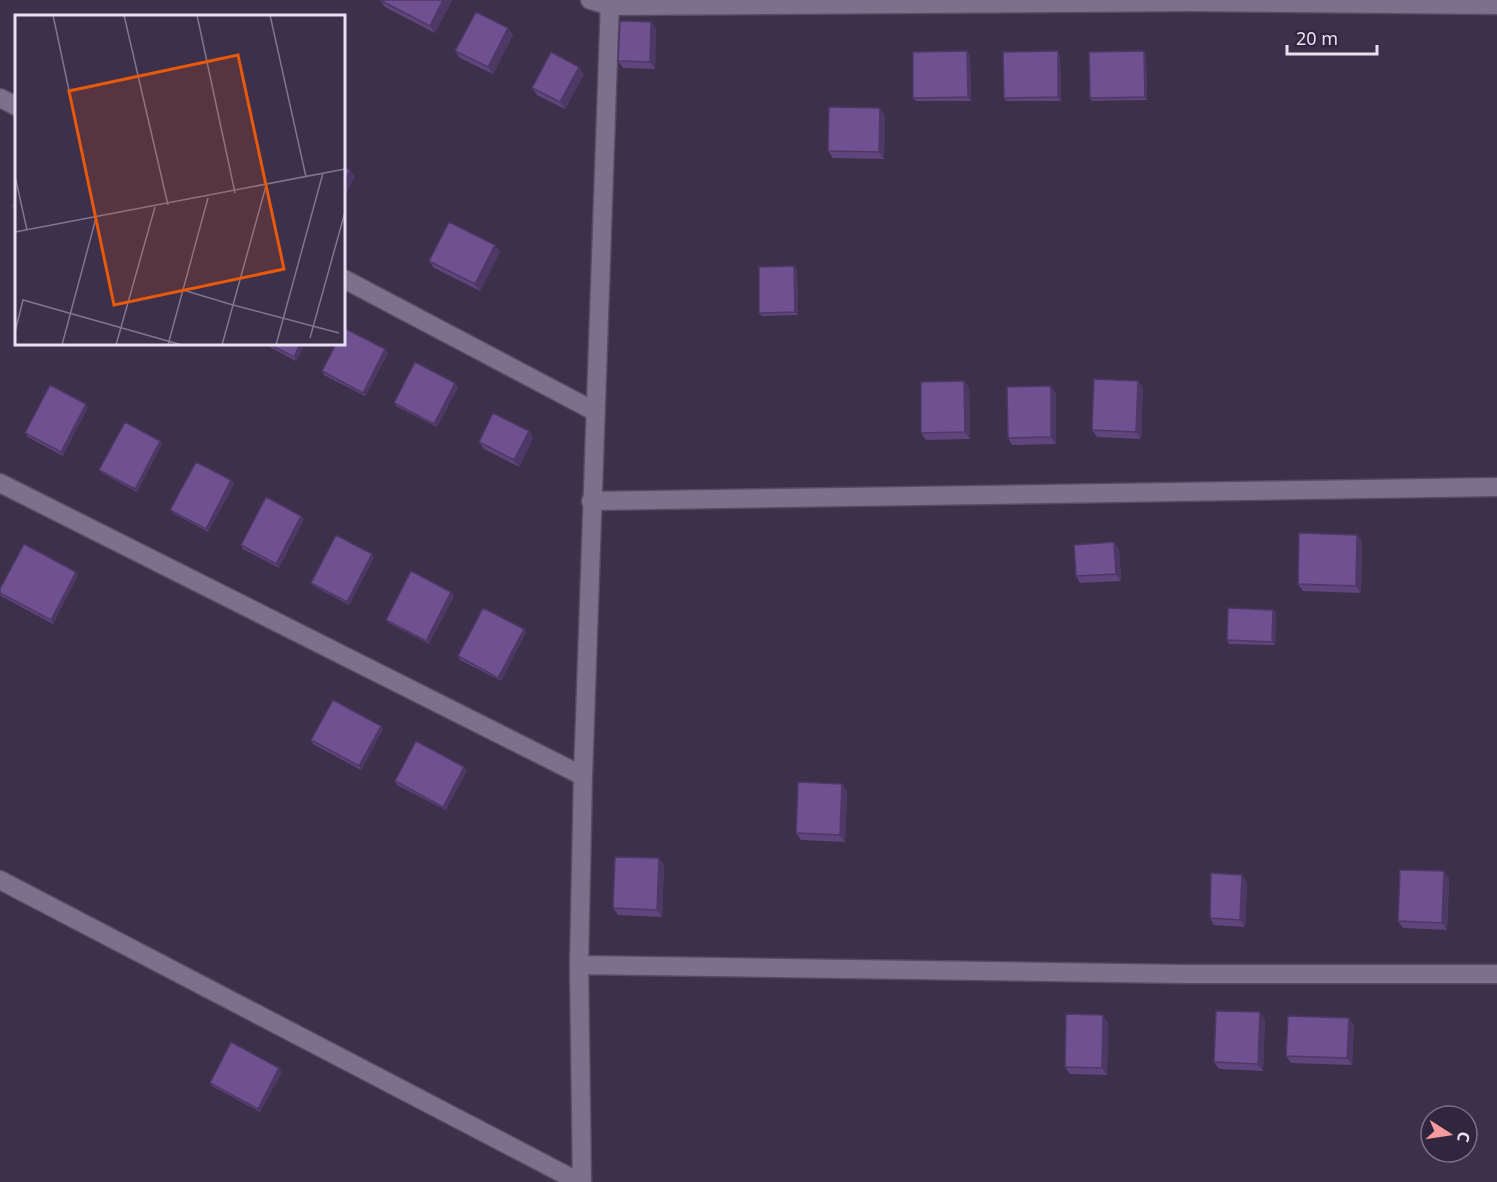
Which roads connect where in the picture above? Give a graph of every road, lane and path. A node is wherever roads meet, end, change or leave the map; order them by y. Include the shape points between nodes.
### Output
1 (590, 0) edge
2 (610, 3) edge
3 (1497, 5) edge
4 (0, 98) edge
5 (15, 106) edge
6 (345, 280) edge
7 (594, 411) junction
8 (1, 485) edge
9 (1497, 487) edge
10 (591, 501) junction
11 (583, 776) junction
12 (0, 880) edge
13 (579, 965) junction
14 (1497, 974) edge
15 (581, 1182) edge

1 - 2 street
2 - 3 street
2 - 7 street
4 - 5 street
6 - 7 street
7 - 10 street
8 - 11 street
9 - 10 street
10 - 11 street
11 - 13 street
12 - 15 street
13 - 14 street via 1182,974
13 - 15 street

